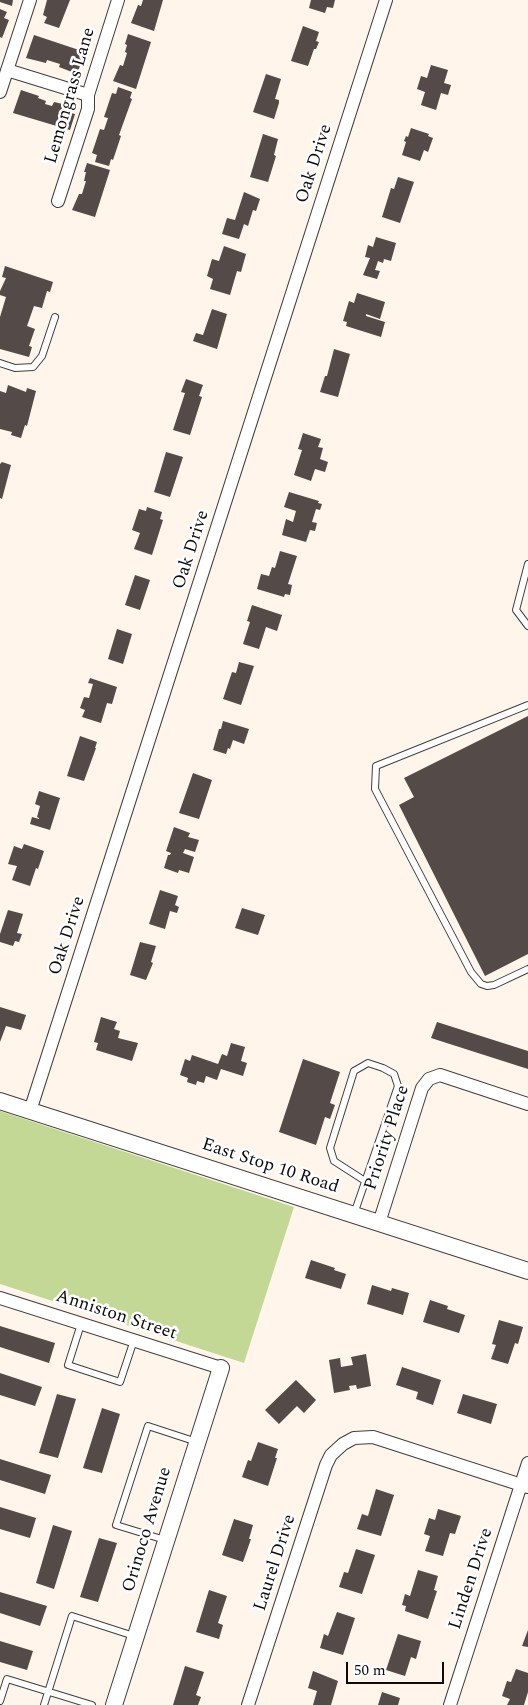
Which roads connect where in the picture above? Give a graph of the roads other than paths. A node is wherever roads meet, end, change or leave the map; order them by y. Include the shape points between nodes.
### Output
1 (30, 0) edge
2 (118, 0) edge
3 (386, 0) edge
4 (7, 70) junction
5 (0, 92) edge
6 (88, 95) junction
7 (58, 201) dead end
8 (55, 317) dead end
9 (0, 363) edge
10 (528, 564) edge
11 (528, 626) edge
12 (528, 705) edge
13 (528, 969) edge
14 (0, 1101) edge
15 (528, 1104) edge
16 (30, 1111) junction
17 (365, 1181) junction
18 (354, 1215) junction
19 (379, 1224) junction
20 (528, 1271) edge
21 (0, 1298) edge
22 (81, 1324) junction
23 (134, 1340) junction
24 (221, 1368) joint
25 (197, 1442) junction
26 (528, 1463) edge
27 (525, 1486) edge
28 (166, 1541) junction
29 (136, 1637) junction
30 (48, 1691) junction
31 (0, 1701) edge
32 (44, 1705) edge
33 (92, 1705) edge
34 (114, 1705) edge
35 (248, 1705) edge
36 (450, 1705) edge

1 - 4 street
2 - 6 street, Lemongrass Lane
3 - 16 street, Oak Drive
4 - 5 street
4 - 6 street
6 - 7 street, Lemongrass Lane via 88,109
8 - 9 lane via 42,356 33,366 15,368
10 - 11 lane via 516,610
12 - 13 lane via 376,766 375,789 471,972 481,984 494,984
14 - 16 street, East Stop 10 Road
15 - 19 street, Priority Place via 440,1075 429,1079 422,1088
16 - 18 street, East Stop 10 Road
17 - 17 lane via 398,1086 394,1074 368,1063 354,1071 330,1148 334,1160
17 - 18 lane
18 - 19 street, East Stop 10 Road
19 - 20 street, East Stop 10 Road
21 - 22 street, Anniston Street
22 - 23 street, Anniston Street
22 - 23 lane via 68,1365 112,1380 120,1382
23 - 24 street, Anniston Street
24 - 25 street, Orinoco Avenue
25 - 28 street, Orinoco Avenue
25 - 28 lane via 148,1426 116,1525
26 - 27 street, Linden Drive
27 - 35 street, Laurel Drive via 373,1437 349,1441 335,1450 326,1465
27 - 36 street, Linden Drive
28 - 29 street, Orinoco Avenue
29 - 30 lane via 72,1616
29 - 34 street, Orinoco Avenue
30 - 31 lane via 7,1679
30 - 32 lane
30 - 33 lane

